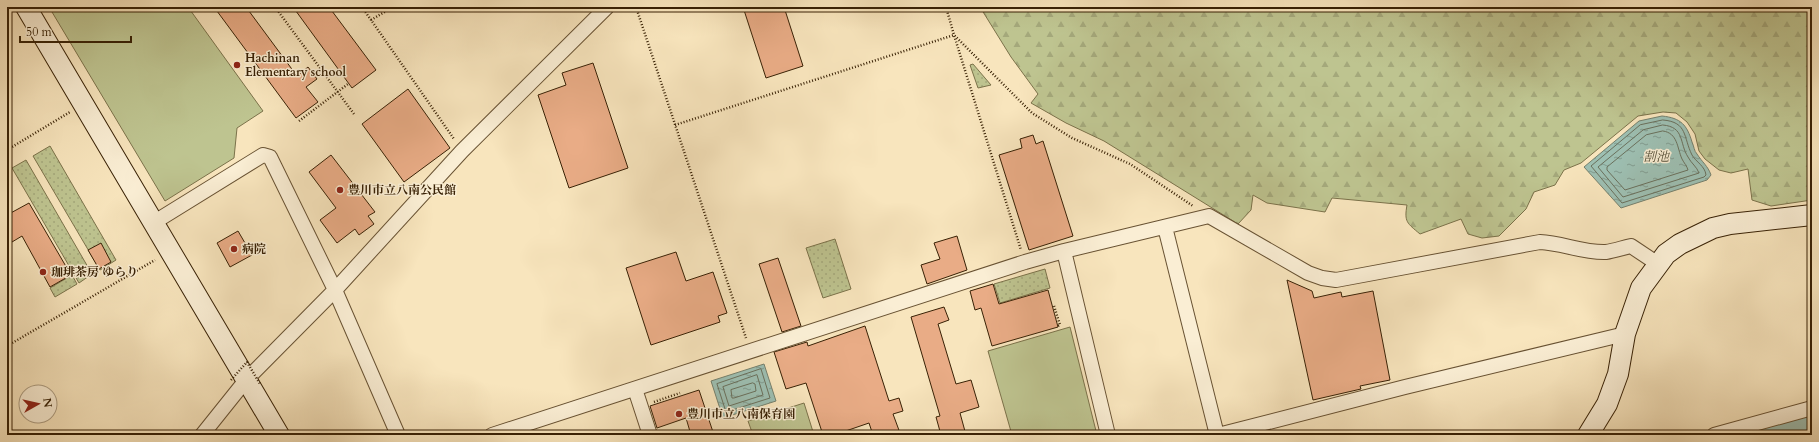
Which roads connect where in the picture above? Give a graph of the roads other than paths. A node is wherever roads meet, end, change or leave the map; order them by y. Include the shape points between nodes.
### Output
1 (26, 7) edge
2 (607, 7) edge
3 (1812, 215) edge
4 (153, 223) junction
5 (1165, 227) junction
6 (1064, 251) junction
7 (1658, 264) junction
8 (335, 290) junction
9 (1625, 334) junction
10 (246, 381) junction
11 (635, 389) junction
12 (1812, 408) edge
13 (202, 435) edge
14 (279, 435) edge
15 (398, 435) edge
16 (492, 435) edge
17 (650, 435) edge
18 (1108, 435) edge
19 (1217, 435) edge
20 (1588, 435) edge
21 (1714, 435) edge

1 - 4 street
2 - 8 street via 462,151
3 - 7 street via 1713,228 1680,244 1666,254
4 - 8 street via 263,155 270,157
4 - 10 street
5 - 6 street
5 - 7 street via 1209,216 1308,273 1336,280 1540,242 1607,252 1631,246
5 - 19 street
6 - 11 street
6 - 18 street
7 - 9 street via 1641,288
8 - 10 street
8 - 15 street
9 - 19 street
9 - 20 street via 1618,374 1607,404
10 - 13 street
10 - 14 street
11 - 16 street
11 - 17 street
12 - 21 street

